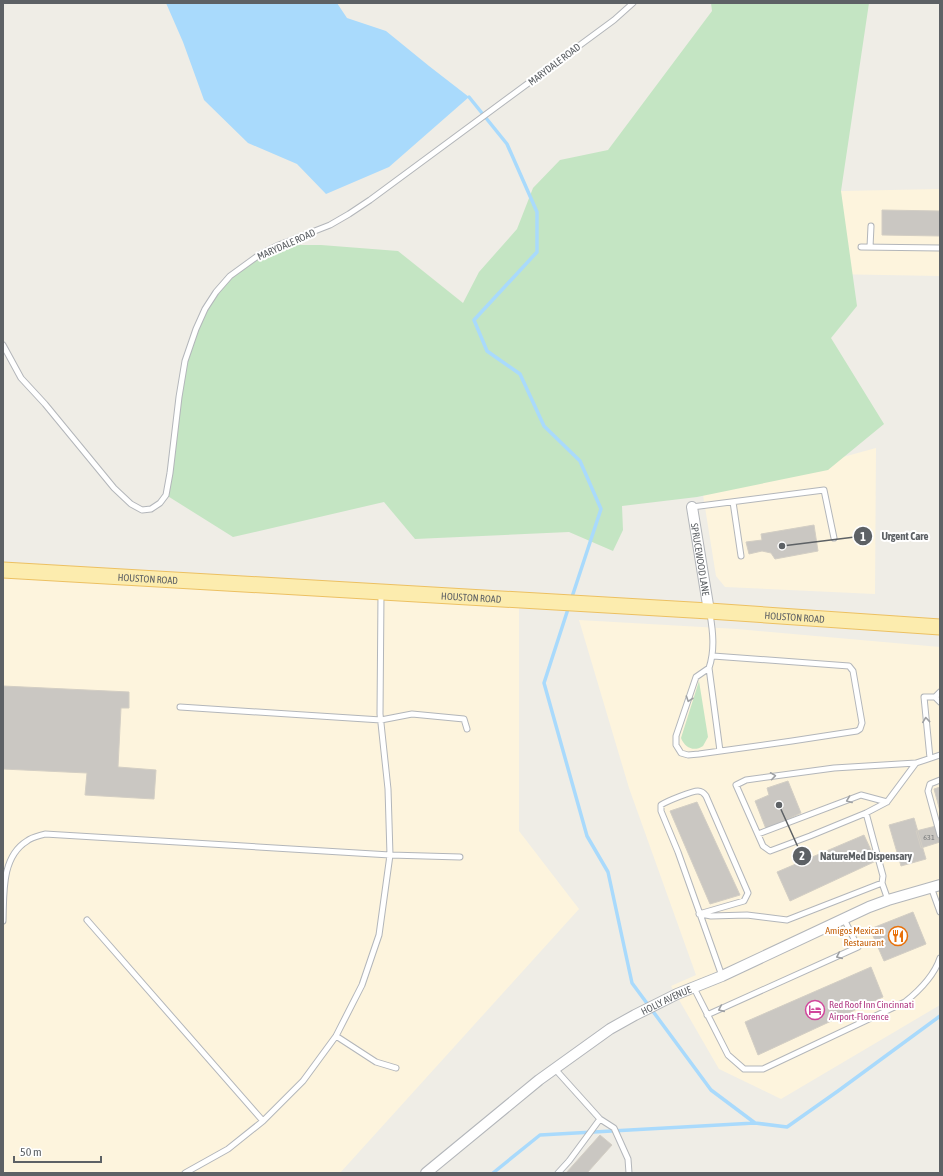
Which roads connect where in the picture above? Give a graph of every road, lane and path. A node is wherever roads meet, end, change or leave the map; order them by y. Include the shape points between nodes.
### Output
1 (633, 3) edge
2 (871, 226) dead end
3 (861, 247) dead end
4 (870, 248) junction
5 (940, 248) edge
6 (3, 345) edge
7 (733, 502) junction
8 (692, 507) joint
9 (834, 538) dead end
10 (741, 556) dead end
11 (3, 570) edge
12 (381, 592) junction
13 (709, 611) junction
14 (940, 627) edge
15 (713, 656) junction
16 (709, 668) junction
17 (940, 692) edge
18 (938, 697) edge
19 (940, 702) edge
20 (180, 707) dead end
21 (381, 720) junction
22 (467, 729) dead end
23 (720, 751) junction
24 (940, 755) edge
25 (930, 758) junction
26 (916, 763) junction
27 (940, 780) edge
28 (887, 802) junction
29 (938, 802) dead end
30 (931, 804) junction
31 (866, 813) junction
32 (937, 817) edge
33 (758, 834) junction
34 (940, 835) edge
35 (390, 855) junction
36 (460, 857) dead end
37 (882, 883) junction
38 (935, 886) edge
39 (888, 900) junction
40 (940, 912) edge
41 (699, 914) junction
42 (844, 919) junction
43 (87, 920) dead end
44 (3, 921) edge
45 (940, 958) edge
46 (722, 976) junction
47 (694, 988) junction
48 (707, 1015) junction
49 (336, 1036) junction
50 (396, 1068) dead end
51 (555, 1069) junction
52 (600, 1119) junction
53 (263, 1121) junction
54 (185, 1173) edge
55 (426, 1173) edge
56 (558, 1173) edge
57 (630, 1173) edge

1 - 6 lane, MARYDALE ROAD via 614,20 370,200 330,224 259,255 230,276 206,309 185,361 166,495 160,503 150,509 142,510 131,504 114,488 21,378
2 - 4 lane
3 - 4 lane
4 - 5 lane
7 - 8 lane
7 - 9 lane via 824,490
7 - 10 lane
8 - 13 street, SPRUCEWOOD LANE
11 - 12 main road, HOUSTON ROAD
12 - 13 main road, HOUSTON ROAD
12 - 21 lane
13 - 14 main road, HOUSTON ROAD
13 - 15 lane via 713,633
15 - 16 lane
15 - 23 lane via 847,665 852,669 862,723 857,731
16 - 23 lane
16 -> 23 lane via 696,676 676,736 676,745 681,753 688,755
17 - 18 lane
18 - 19 lane
25 -> 18 lane via 924,697
20 - 21 lane
21 - 22 lane via 412,714 464,718
21 - 35 lane via 388,789
24 - 25 lane
25 - 26 lane
26 - 28 lane
33 -> 26 lane via 736,785 746,780 834,768
27 - 30 lane via 930,784 928,791
28 - 31 lane
28 -> 33 lane via 861,795
29 - 30 lane
30 - 32 lane
31 - 33 lane via 770,851 763,846
31 - 37 lane via 883,876
32 - 34 lane
35 - 36 lane
35 - 44 lane via 45,834 27,840 14,853 7,870
35 - 49 lane via 379,935 362,985
37 - 39 lane
37 - 41 lane via 787,920 747,915
38 - 39 street, HOLLY AVENUE
38 - 40 lane
39 - 42 street, HOLLY AVENUE
41 - 41 lane via 661,811 661,805 666,802 697,791 706,796 748,893 744,901
41 - 46 lane
42 - 46 street, HOLLY AVENUE
42 -> 48 lane via 858,947
43 - 53 lane
45 - 48 lane via 921,988 905,1002 763,1069 744,1069 728,1055
46 - 47 street, HOLLY AVENUE
47 - 48 lane
47 - 51 street, HOLLY AVENUE via 634,1015
49 - 50 lane via 376,1062
49 - 53 lane via 303,1081
51 - 52 lane
51 - 55 street, HOLLY AVENUE
52 - 56 lane
52 - 57 lane via 614,1128 628,1159
53 - 54 lane via 228,1149

